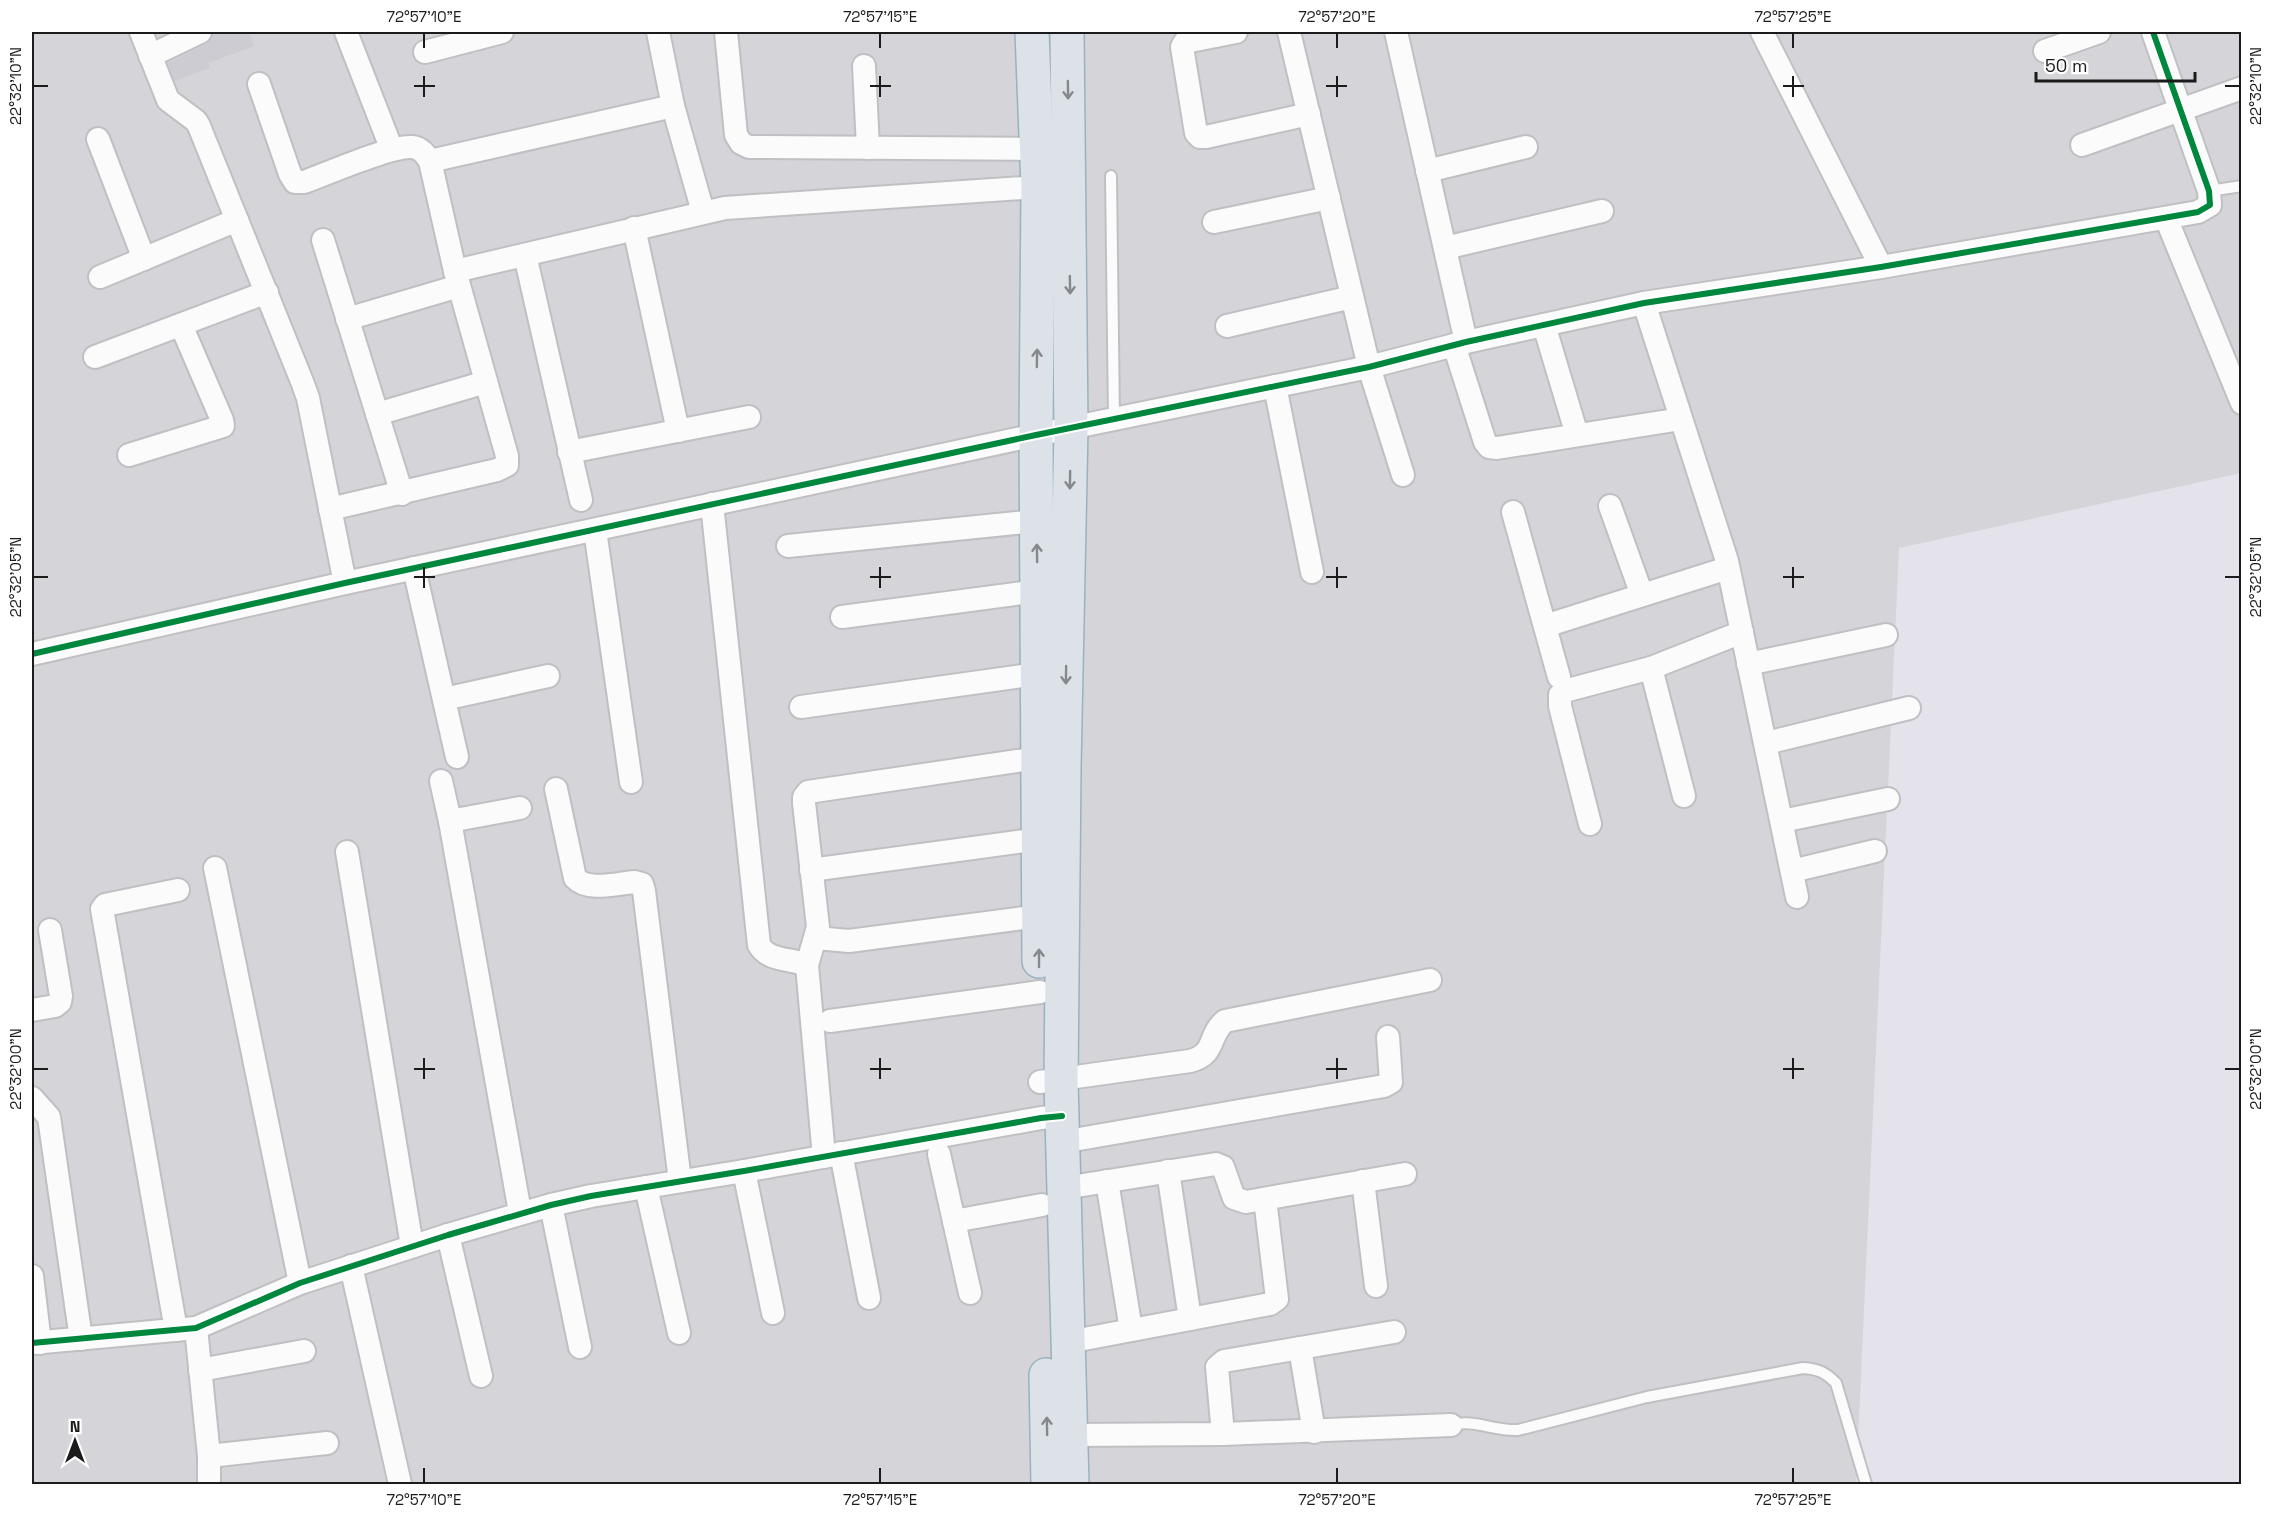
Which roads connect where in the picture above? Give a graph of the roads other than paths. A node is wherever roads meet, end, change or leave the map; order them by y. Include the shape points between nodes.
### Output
1 (141, 32) edge
2 (200, 32) edge
3 (346, 32) edge
4 (502, 32) edge
5 (658, 32) edge
6 (726, 32) edge
7 (1032, 32) edge
8 (1067, 32) edge
9 (1236, 32) edge
10 (1289, 32) edge
11 (1396, 32) edge
12 (1762, 32) edge
13 (2099, 32) edge
14 (2153, 32) edge
15 (2045, 51) dead end
16 (425, 52) dead end
17 (150, 56) junction
18 (864, 66) dead end
19 (259, 84) dead end
20 (2241, 88) edge
21 (673, 106) junction
22 (2180, 111) junction
23 (1309, 114) junction
24 (98, 139) dead end
25 (2082, 145) dead end
26 (1526, 147) dead end
27 (868, 148) junction
28 (1037, 149) junction
29 (392, 150) junction
30 (430, 161) junction
31 (1427, 171) junction
32 (1111, 176) dead end
33 (2241, 186) edge
34 (1038, 188) junction
35 (2209, 191) junction
36 (1329, 198) junction
37 (703, 212) junction
38 (1602, 212) dead end
39 (2166, 218) junction
40 (237, 220) junction
41 (1214, 222) dead end
42 (634, 228) junction
43 (323, 240) dead end
44 (1445, 248) junction
45 (525, 255) junction
46 (144, 259) junction
47 (1881, 267) junction
48 (100, 277) dead end
49 (457, 279) junction
50 (267, 292) junction
51 (1352, 297) junction
52 (1644, 303) junction
53 (347, 319) junction
54 (181, 325) junction
55 (1544, 325) junction
56 (1227, 326) dead end
57 (1460, 343) junction
58 (95, 357) dead end
59 (1368, 367) junction
60 (486, 382) junction
61 (1275, 386) junction
62 (2241, 403) edge
63 (377, 414) junction
64 (749, 417) dead end
65 (1114, 419) junction
66 (1681, 419) junction
67 (1071, 428) junction
68 (678, 431) junction
69 (1036, 435) junction
70 (1577, 435) junction
71 (569, 452) junction
72 (129, 455) dead end
73 (1403, 475) dead end
74 (402, 494) junction
75 (581, 500) dead end
76 (712, 504) junction
77 (1610, 507) dead end
78 (330, 509) junction
79 (1513, 512) dead end
80 (1036, 521) junction
81 (595, 530) junction
82 (788, 546) dead end
83 (414, 568) junction
84 (1728, 568) junction
85 (1312, 572) dead end
86 (345, 583) junction
87 (1037, 591) junction
88 (1642, 595) junction
89 (842, 617) dead end
90 (1545, 626) junction
91 (1742, 632) junction
92 (1886, 635) dead end
93 (32, 654) edge
94 (1748, 664) junction
95 (1651, 668) junction
96 (1037, 675) junction
97 (548, 676) dead end
98 (1559, 677) dead end
99 (444, 699) junction
100 (801, 707) dead end
101 (1909, 708) dead end
102 (1766, 743) junction
103 (457, 757) dead end
104 (1038, 758) junction
105 (441, 781) dead end
106 (631, 782) dead end
107 (556, 789) dead end
108 (1684, 796) dead end
109 (1888, 799) dead end
110 (520, 808) dead end
111 (450, 821) junction
112 (1782, 821) junction
113 (1590, 824) dead end
114 (1039, 839) junction
115 (1875, 851) dead end
116 (347, 852) dead end
117 (215, 868) dead end
118 (811, 870) junction
119 (1792, 871) junction
120 (178, 890) dead end
121 (1797, 897) dead end
122 (1039, 916) junction
123 (50, 930) dead end
124 (816, 938) junction
125 (807, 965) junction
126 (1430, 980) dead end
127 (1040, 992) junction
128 (32, 1010) edge
129 (830, 1022) dead end
130 (1388, 1037) dead end
131 (1050, 1081) junction
132 (32, 1098) edge
133 (1055, 1126) junction
134 (939, 1154) dead end
135 (832, 1155) junction
136 (744, 1171) junction
137 (1168, 1172) junction
138 (1405, 1174) dead end
139 (680, 1181) junction
140 (1107, 1181) junction
141 (1363, 1181) junction
142 (646, 1187) junction
143 (1053, 1197) junction
144 (1265, 1199) junction
145 (551, 1205) junction
146 (520, 1212) junction
147 (954, 1221) junction
148 (448, 1235) junction
149 (412, 1246) junction
150 (351, 1266) junction
151 (32, 1276) edge
152 (300, 1283) junction
153 (1376, 1286) dead end
154 (970, 1293) dead end
155 (869, 1298) dead end
156 (773, 1313) dead end
157 (1190, 1319) junction
158 (186, 1329) junction
159 (1131, 1330) junction
160 (1394, 1332) dead end
161 (678, 1333) dead end
162 (81, 1339) junction
163 (1068, 1342) junction
164 (36, 1343) edge
165 (580, 1347) dead end
166 (1300, 1348) junction
167 (304, 1351) dead end
168 (200, 1370) junction
169 (481, 1376) dead end
170 (1451, 1425) joint
171 (1314, 1432) junction
172 (1223, 1434) junction
173 (1070, 1435) junction
174 (327, 1443) dead end
175 (209, 1456) junction
176 (209, 1485) edge
177 (400, 1485) edge
178 (1048, 1485) edge
179 (1072, 1485) edge
180 (1866, 1485) edge

1 - 17 street
2 - 17 street
3 - 29 street
4 - 16 street
5 - 21 street
6 - 27 street via 736,135 741,143 749,147
7 - 28 highway
8 -> 67 highway
9 - 23 street via 1185,42 1182,47 1196,133 1206,136
10 - 23 street
11 - 31 street
12 - 47 street
13 - 15 street
14 - 22 street
17 - 40 street via 168,100 200,126
18 - 27 street
19 - 29 street via 295,182 304,183
20 - 22 street
21 - 30 street
21 - 37 street
22 - 25 street
22 - 35 street
23 - 36 street
24 - 46 street
26 - 31 street
27 - 28 street
28 - 34 highway
29 - 30 street via 411,147 423,151
30 - 49 street
31 - 44 street
32 - 65 lane
33 - 35 lane
34 - 37 street
69 -> 34 highway
35 - 39 street via 2210,206
36 - 41 street
36 - 51 street
37 - 42 street
38 - 44 street
39 - 47 street
39 - 62 street
40 - 46 street
40 - 50 street
42 - 45 street
42 - 68 street
43 - 53 street
44 - 57 street
45 - 49 street
45 - 71 street
46 - 48 street
47 - 52 street
49 - 53 street
49 - 60 street
50 - 54 street
50 - 78 street via 308,398
51 - 56 street
51 - 59 street
52 - 55 street
52 - 66 street
53 - 63 street
54 - 58 street
54 - 72 street via 223,426
55 - 57 street
55 - 70 street
57 - 59 street
57 - 70 street via 1489,447
59 - 61 street
59 - 73 street
60 - 63 street
60 - 74 street via 507,465
61 - 65 street
61 - 85 street
63 - 74 street
64 - 68 street
65 - 67 street
66 - 70 street
66 - 84 street
67 - 69 street
67 -> 131 highway via 1064,768
68 - 71 street
69 - 76 street
69 - 80 highway
71 - 75 street
74 - 78 street
76 - 81 street
76 - 125 street via 759,945 771,956
77 - 88 street
78 - 86 street
79 - 90 street
80 - 82 street
87 -> 80 highway
81 - 83 street
81 - 106 street
83 - 86 street
83 - 99 street
84 - 88 street
84 - 91 street
86 - 93 street
87 - 89 street
87 - 96 highway
88 - 90 street
90 - 98 street
91 - 94 street
91 - 95 street
92 - 94 street
94 - 102 street
95 - 108 street
95 - 113 street via 1560,695
96 - 100 street
96 - 104 highway
97 - 99 street
99 - 103 street
101 - 102 street
102 - 112 street
104 - 114 highway
104 - 118 street via 808,792 804,803
105 - 111 street
107 - 139 street via 575,878 590,885 642,884
109 - 112 street
110 - 111 street
111 - 146 street
112 - 119 street
114 - 118 street
114 - 122 highway
115 - 119 street
116 - 149 street
117 - 152 street
118 - 124 street
119 - 121 street
120 - 158 street via 105,905 102,909
122 - 124 street via 849,941
127 -> 122 highway
123 - 128 street via 60,1002
124 - 125 street
125 - 135 street
126 - 131 street via 1225,1021 1217,1028 1209,1050 1197,1060
127 - 129 street
127 - 131 highway
130 - 133 street via 1391,1082 1384,1086
131 - 133 highway
132 - 162 street via 49,1117
133 - 135 street
133 - 143 highway
134 - 147 street
135 - 136 street
135 - 155 street
136 - 139 street
136 - 156 street
137 - 140 street
137 - 144 street via 1216,1164 1223,1167 1234,1198 1246,1202
137 - 157 street
138 - 141 street
139 - 142 street
140 - 143 street
140 - 159 street
141 - 144 street
141 - 153 street
142 - 145 street
142 - 161 street
143 - 147 street
143 - 163 highway
178 -> 143 highway
144 - 157 street via 1277,1299 1270,1304
145 - 146 street
145 - 165 street
146 - 148 street
147 - 154 street
148 - 149 street
148 - 169 street
149 - 150 street
150 - 152 street
150 - 177 street
151 - 164 street
152 - 158 street
157 - 159 street
158 - 162 street
158 - 168 street
159 - 163 street
160 - 166 street
162 - 164 street
163 - 173 highway
166 - 171 street
166 - 172 street via 1224,1361 1217,1367
167 - 168 street
168 - 175 street
170 - 171 street
170 - 180 lane via 1471,1422 1504,1431 1518,1430 1647,1397 1815,1369 1836,1383
171 - 172 street
172 - 173 street
173 - 179 highway
174 - 175 street
175 - 176 street

